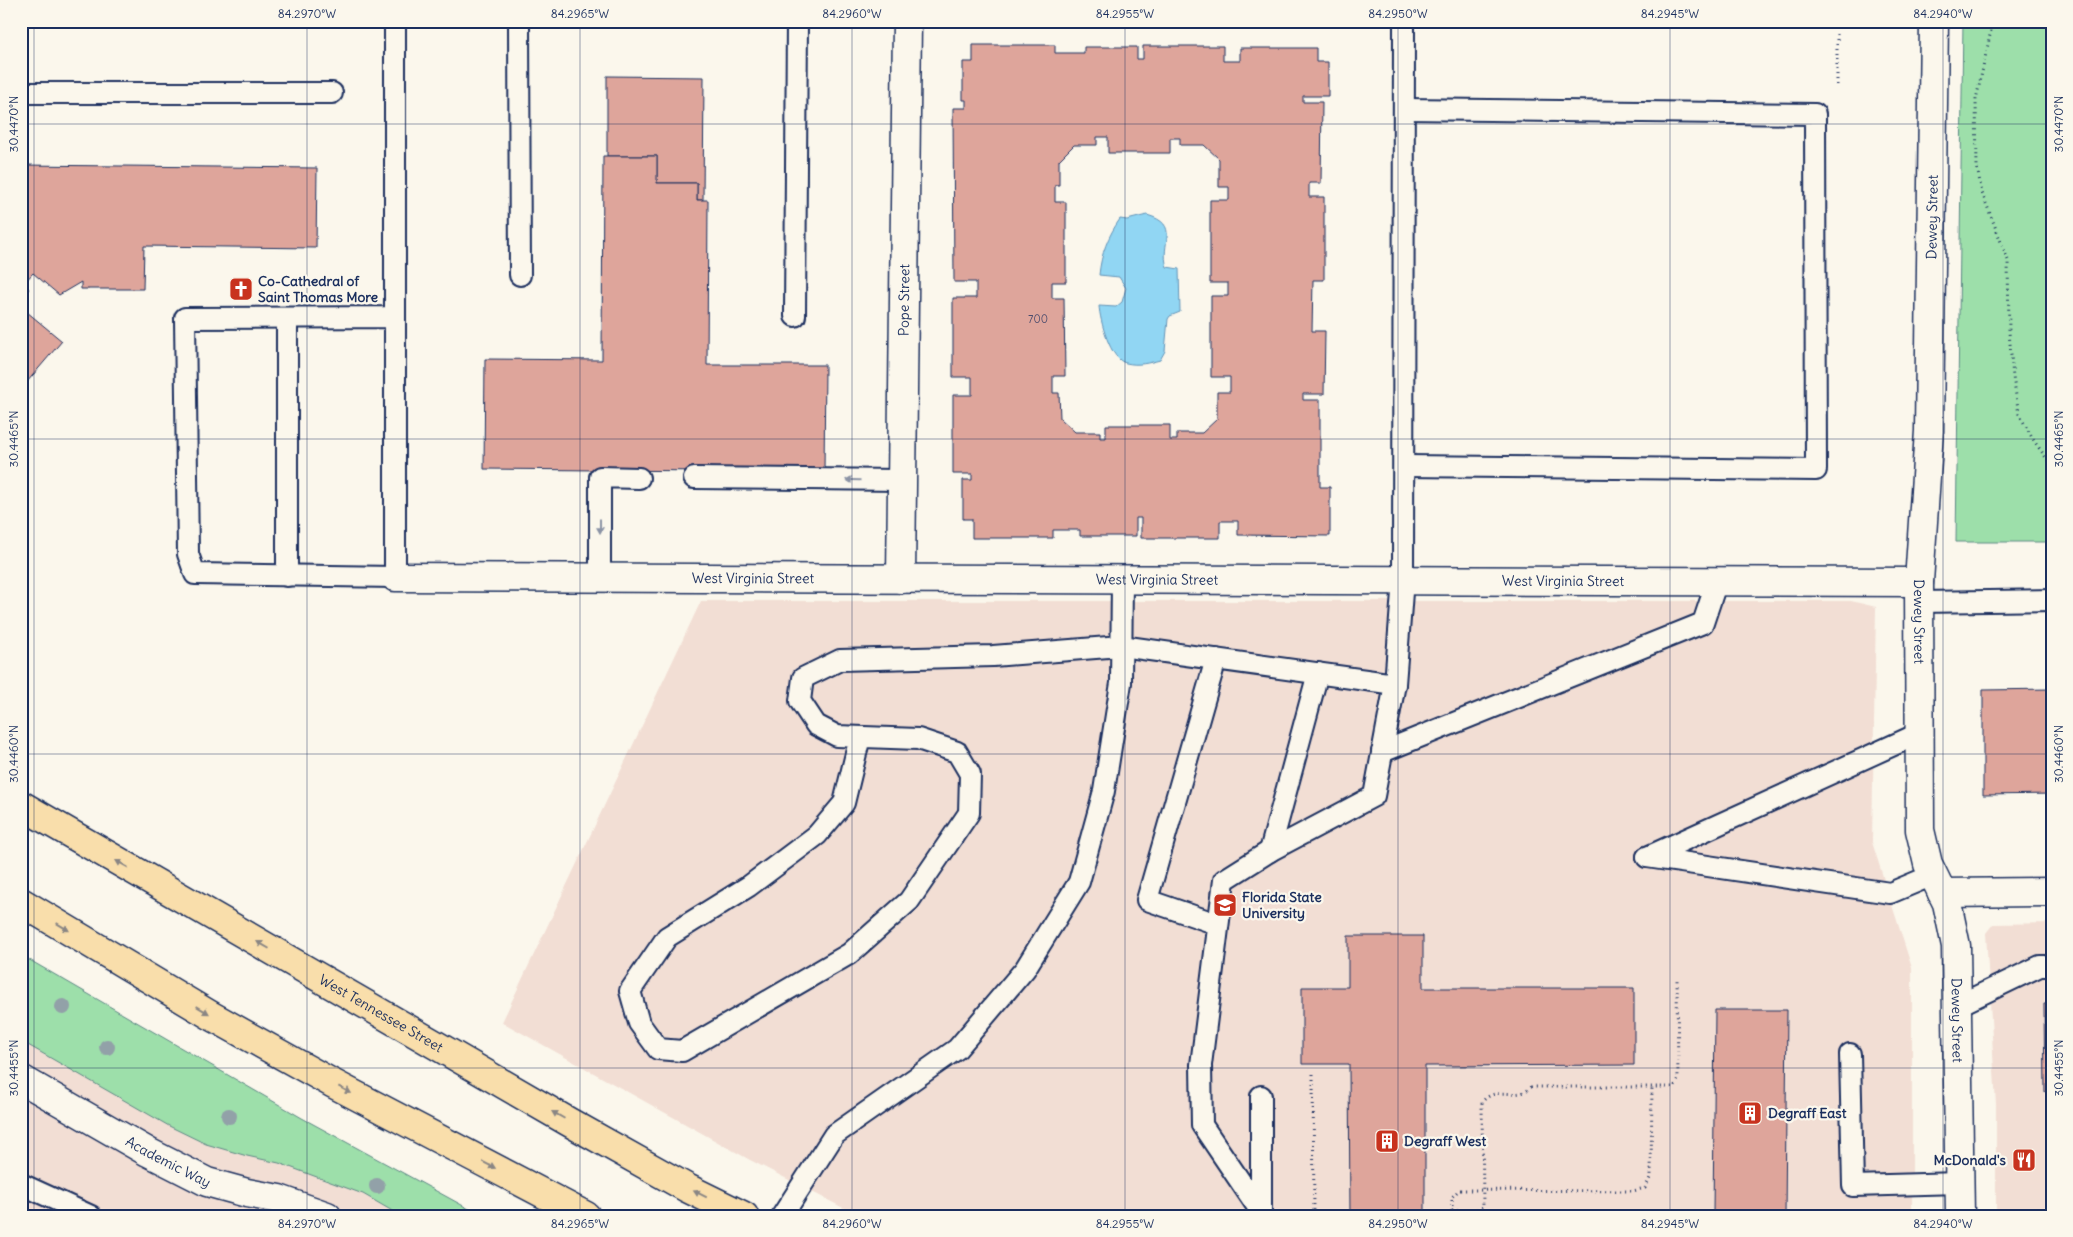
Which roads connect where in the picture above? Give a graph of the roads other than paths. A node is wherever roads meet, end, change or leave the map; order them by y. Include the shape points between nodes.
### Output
1 (395, 21) edge
2 (519, 21) edge
3 (797, 21) edge
4 (907, 21) edge
5 (1404, 21) edge
6 (1934, 21) edge
7 (21, 93) edge
8 (332, 93) dead end
9 (1404, 109) junction
10 (520, 275) dead end
11 (795, 316) dead end
12 (287, 318) junction
13 (395, 318) junction
14 (1404, 466) junction
15 (639, 478) dead end
16 (694, 478) dead end
17 (902, 480) junction
18 (287, 576) junction
19 (395, 577) junction
20 (600, 578) junction
21 (901, 579) junction
22 (1122, 579) junction
23 (1403, 579) junction
24 (1717, 581) junction
25 (1919, 592) junction
26 (2052, 600) edge
27 (1121, 646) junction
28 (1216, 659) junction
29 (1318, 673) junction
30 (1395, 684) junction
31 (1920, 734) junction
32 (860, 737) junction
33 (1382, 752) junction
34 (21, 805) edge
35 (1270, 850) junction
36 (1938, 884) junction
37 (2052, 892) edge
38 (21, 902) edge
39 (1217, 924) junction
40 (2052, 966) edge
41 (1957, 1006) junction
42 (1850, 1054) dead end
43 (21, 1079) edge
44 (1261, 1096) dead end
45 (1959, 1183) junction
46 (21, 1184) edge
47 (1261, 1214) edge
48 (91, 1216) edge
49 (327, 1216) edge
50 (586, 1216) edge
51 (744, 1216) edge
52 (782, 1216) edge
53 (1960, 1216) edge

1 - 13 lane
2 - 10 lane
3 - 11 lane
4 - 17 street, Pope Street
5 - 9 lane
6 - 25 street, Dewey Street via 1929,431
7 - 8 lane
9 - 14 lane
9 - 14 lane via 1815,114 1816,470
12 - 13 lane
12 - 18 lane
12 - 18 lane via 185,318 188,554 191,564 195,574
13 - 19 lane
14 - 23 lane
15 -> 20 lane via 600,477
17 -> 16 lane
17 - 21 street, Pope Street
18 - 19 lane
19 - 20 street, West Virginia Street
20 - 21 street, West Virginia Street
21 - 22 street, West Virginia Street
22 - 23 street, West Virginia Street
22 - 27 lane
23 - 24 street, West Virginia Street
23 - 30 lane
24 - 25 street, West Virginia Street
24 - 33 lane via 1702,623
25 - 26 lane
25 - 31 street, Dewey Street
27 - 28 lane
27 - 32 lane via 993,656 840,660 803,678 800,701 816,725 836,736
27 - 52 lane via 1121,682 1104,791 1079,882 1025,969 956,1050 834,1135
28 - 29 lane
28 - 39 lane via 1147,900
29 - 30 lane
29 - 35 lane
30 - 33 lane
31 - 36 street, Dewey Street via 1920,830 1928,864
31 - 36 lane via 1647,857 1890,893
32 - 32 lane via 918,739 956,752 970,774 968,813 908,901 848,954 682,1051 658,1050 639,1023 630,991 667,937 749,886 818,836 844,803
33 - 35 lane via 1374,796
51 -> 34 main road, West Tennessee Street via 569,1122
35 - 39 lane via 1224,880
36 - 37 street
36 - 41 street, Dewey Street via 1947,903 1956,946
38 -> 50 main road via 210,1015 332,1083
39 - 47 lane via 1201,1065 1202,1125
40 - 41 lane via 2040,966
41 - 45 street, Dewey Street
42 - 45 lane via 1853,1186
43 - 49 street, Academic Way via 207,1182 279,1199
44 - 47 lane
45 - 53 street, Dewey Street
46 - 48 lane

